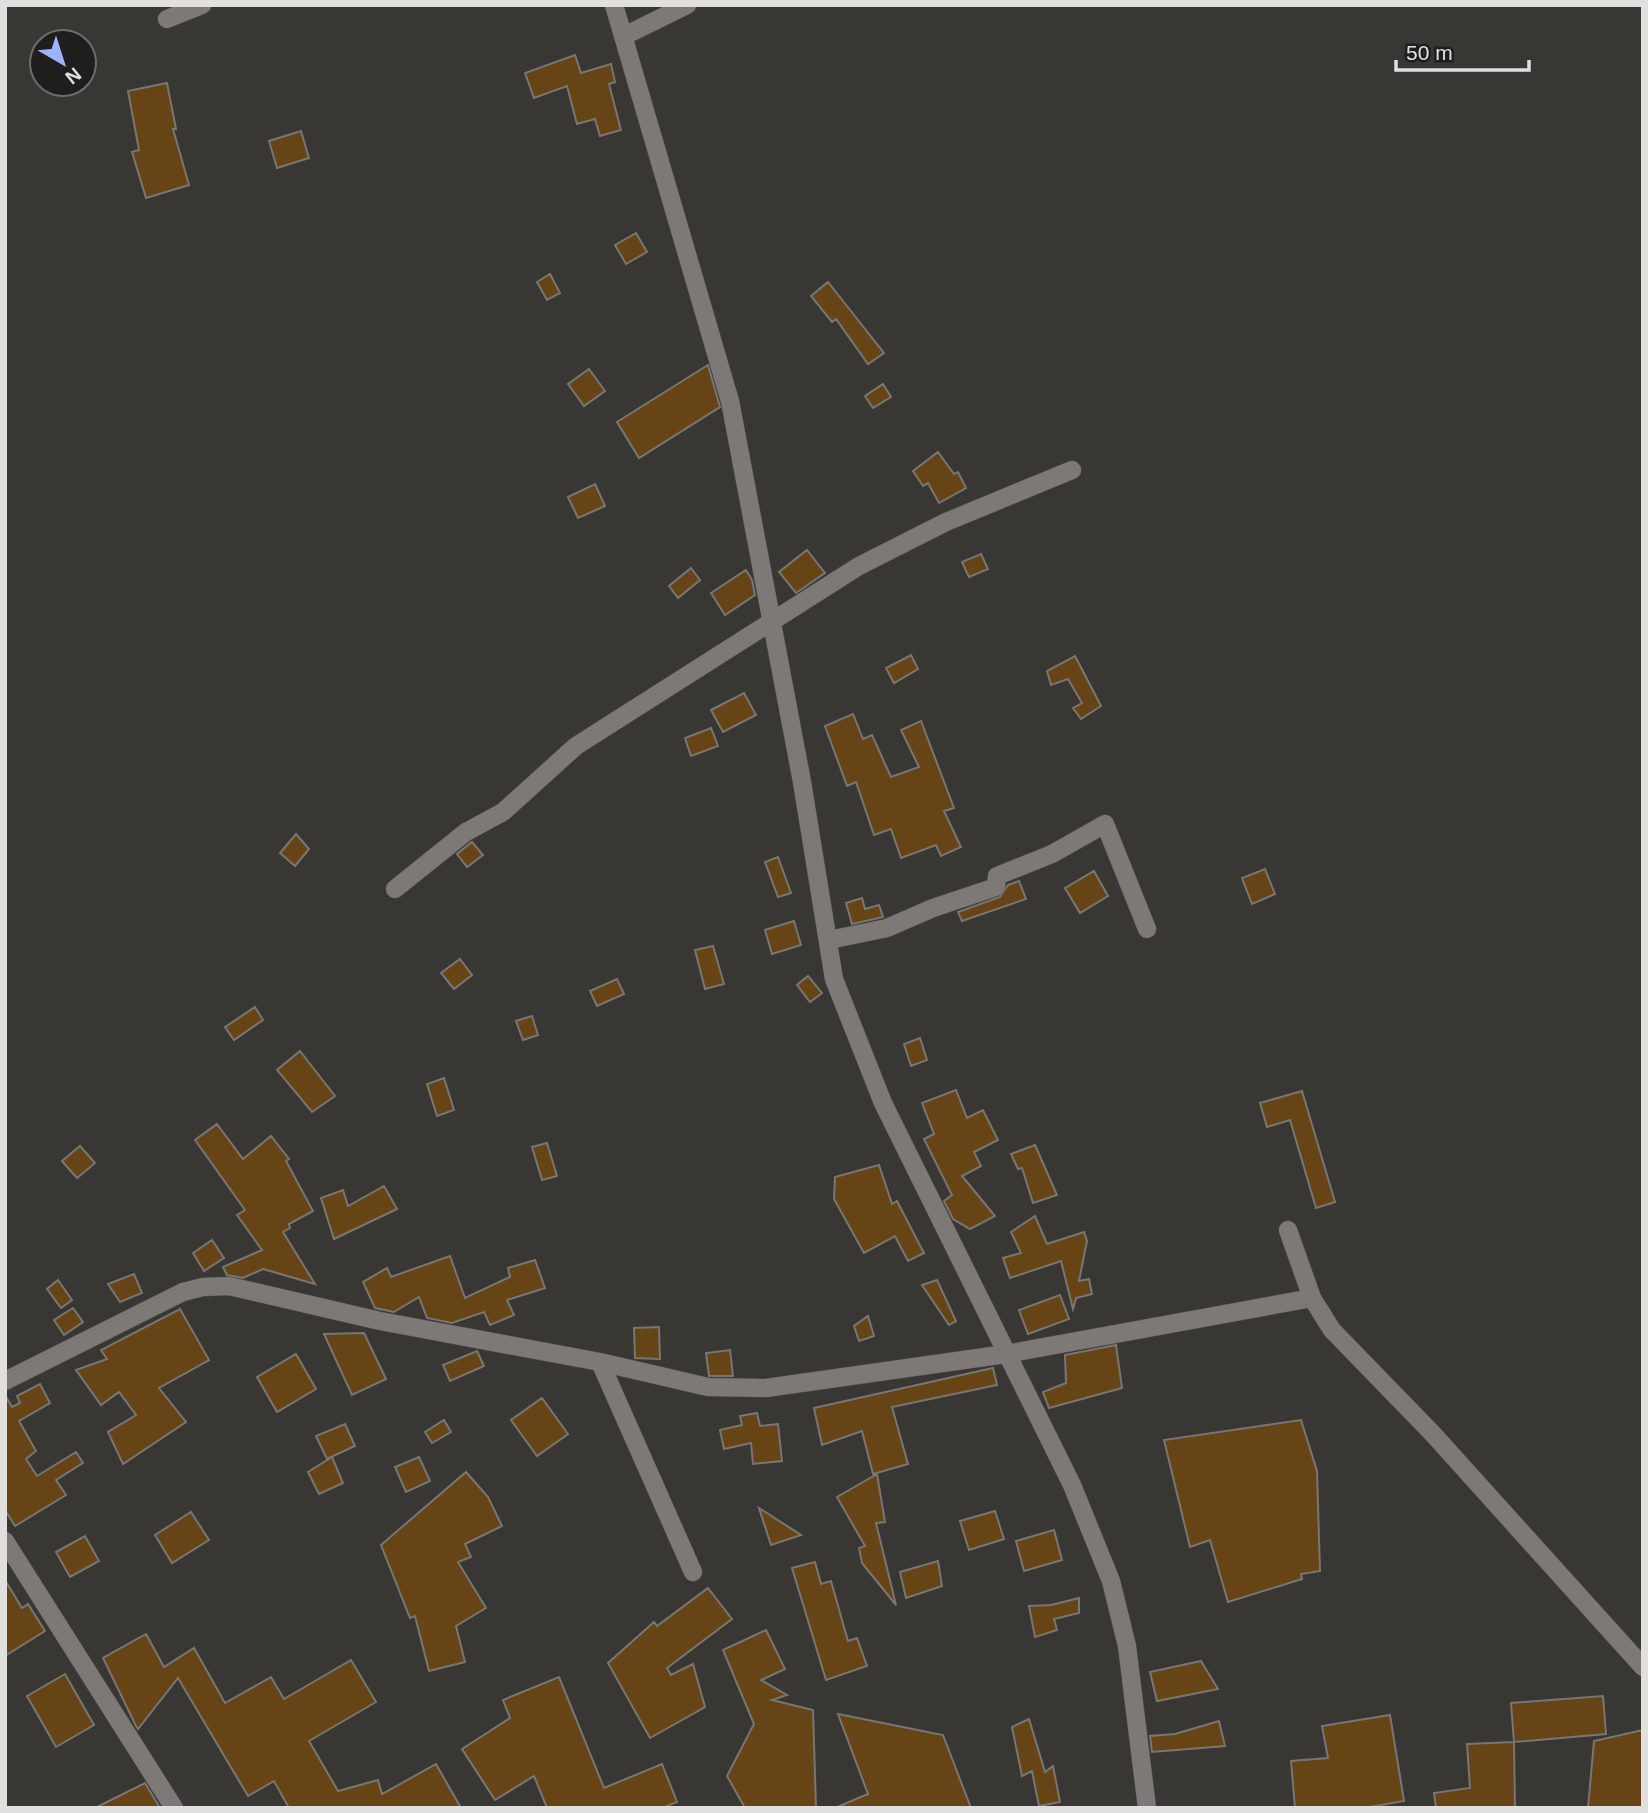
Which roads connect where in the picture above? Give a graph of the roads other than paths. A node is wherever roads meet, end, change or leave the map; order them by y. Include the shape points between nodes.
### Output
1 (202, 5) edge
2 (614, 5) edge
3 (687, 5) edge
4 (167, 19) dead end
5 (624, 36) junction
6 (1072, 470) dead end
7 (772, 624) junction
8 (395, 889) dead end
9 (1147, 929) dead end
10 (830, 940) junction
11 (1288, 1230) dead end
12 (1312, 1297) junction
13 (1006, 1354) junction
14 (600, 1362) junction
15 (5, 1381) edge
16 (5, 1541) edge
17 (693, 1572) dead end
18 (1643, 1667) edge
19 (174, 1808) edge
20 (1147, 1808) edge

1 - 4 street
2 - 5 street
3 - 5 street
5 - 7 street via 730,401
6 - 7 street via 946,522 859,566
7 - 8 street via 576,746 503,812 466,832
7 - 10 street
9 - 10 street via 1105,824 1052,854 997,876 996,887 887,928
10 - 13 street via 834,979 883,1103
11 - 12 street
12 - 13 street
12 - 18 street via 1332,1330 1433,1434
13 - 14 street via 766,1388 708,1387
13 - 20 street via 1072,1485 1111,1581 1127,1646
14 - 15 street via 380,1321 229,1286 183,1293
14 - 17 street
16 - 19 street

